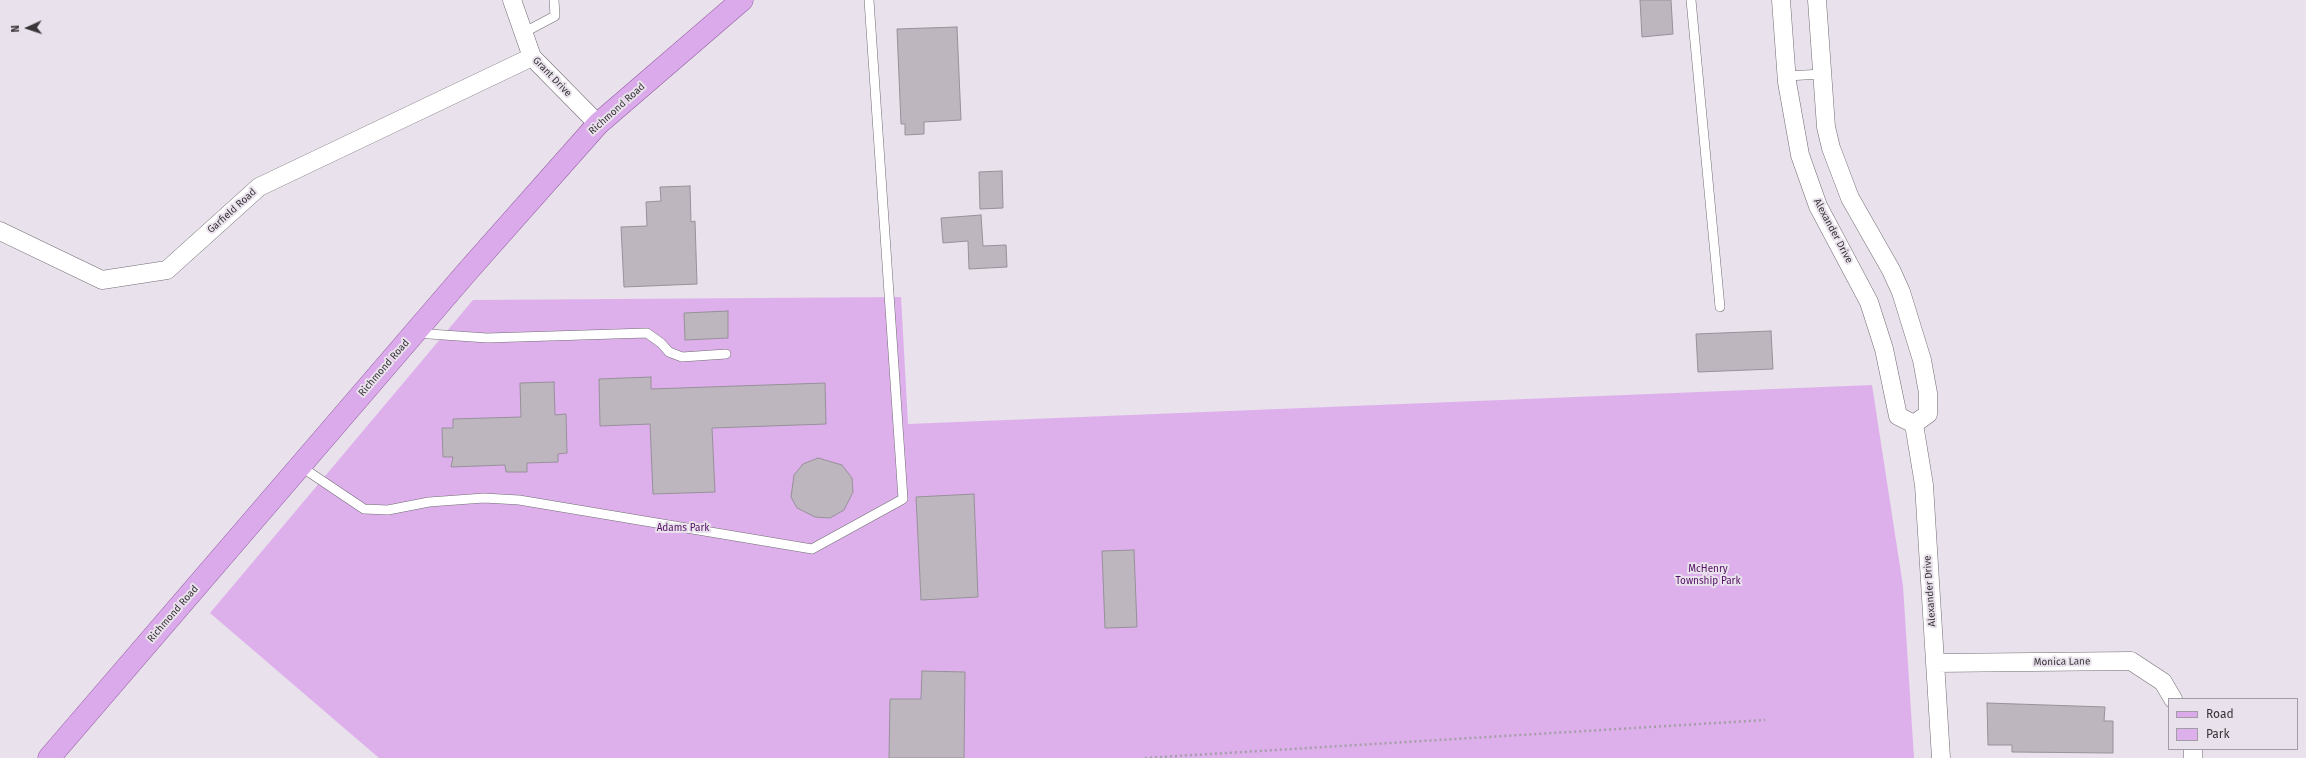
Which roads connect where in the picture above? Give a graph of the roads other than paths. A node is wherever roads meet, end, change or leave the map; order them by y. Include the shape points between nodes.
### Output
1 (512, 0) edge
2 (554, 0) edge
3 (742, 0) edge
4 (869, 0) edge
5 (1691, 0) edge
6 (1781, 0) edge
7 (1817, 0) edge
8 (523, 33) junction
9 (532, 57) junction
10 (1822, 74) junction
11 (1787, 76) junction
12 (598, 124) junction
13 (0, 231) edge
14 (1720, 307) dead end
15 (414, 333) junction
16 (726, 354) dead end
17 (1914, 424) junction
18 (300, 466) junction
19 (1935, 663) junction
20 (2172, 698) edge
21 (49, 758) edge
22 (1941, 758) edge

1 - 8 street, Grant Drive
2 - 8 lane via 555,16
3 - 12 main road, Richmond Road
4 - 18 lane via 903,498 812,549 519,500 484,498 430,502 388,510 364,509
5 - 14 lane
6 - 11 street, Alexander Drive
7 - 10 street
8 - 9 street, Grant Drive
9 - 12 street, Grant Drive
9 - 13 street, Garfield Road via 259,187 167,270 102,280
10 - 11 lane
10 - 17 street via 1826,127 1836,162 1850,198 1901,292 1922,360 1928,393 1928,414
11 - 17 street, Alexander Drive via 1792,123 1806,175 1818,206 1869,302 1884,349 1898,416
12 - 15 main road, Richmond Road
15 - 16 lane via 487,338 647,333 661,342 668,352 682,356
15 - 18 main road, Richmond Road
17 - 19 street, Alexander Drive via 1924,485
18 - 21 main road, Richmond Road
19 - 20 street, Monica Lane via 2132,661 2163,682
19 - 22 street, Alexander Drive

